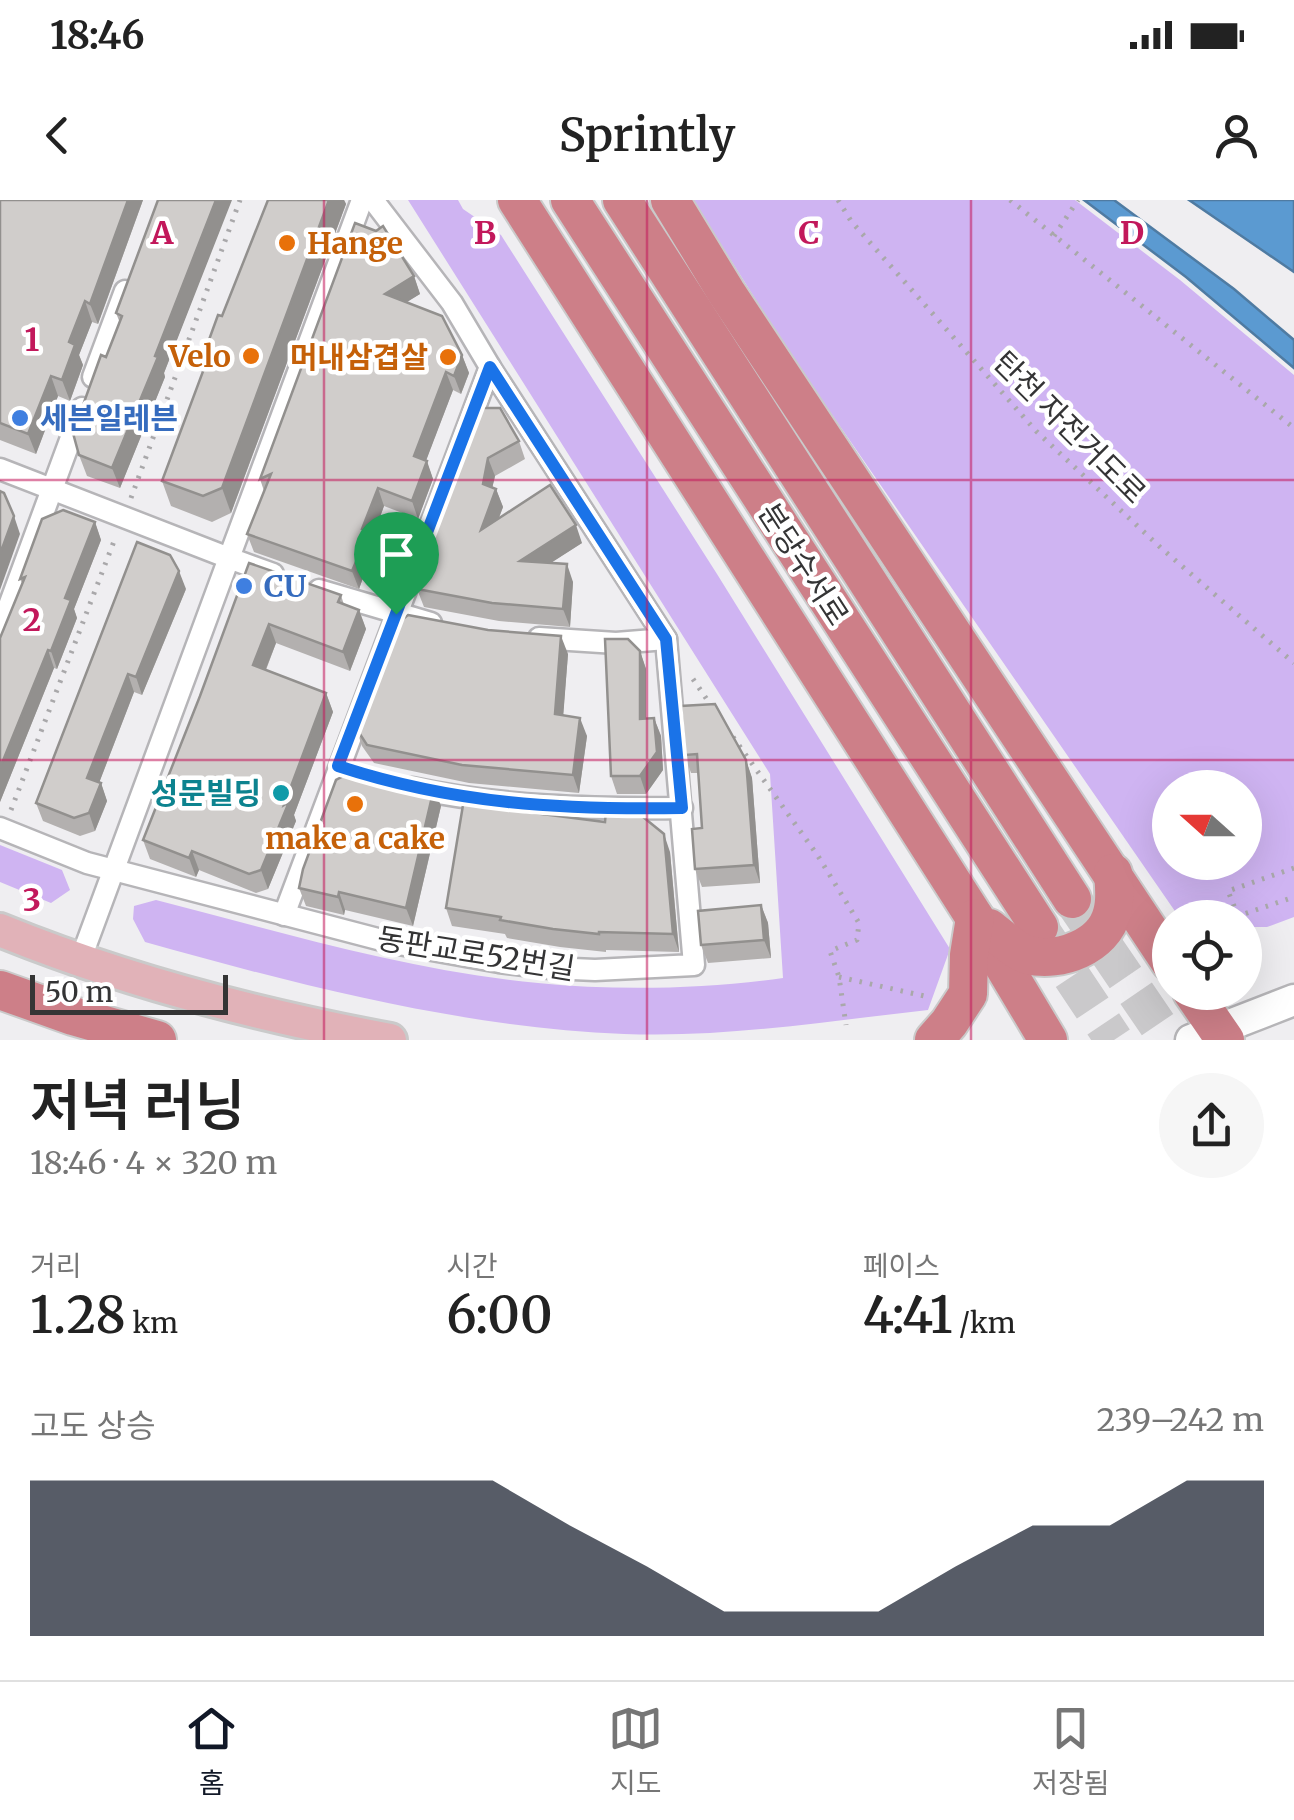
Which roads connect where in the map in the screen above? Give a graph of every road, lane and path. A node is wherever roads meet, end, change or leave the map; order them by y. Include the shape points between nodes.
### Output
1 (362, 200) edge
2 (373, 200) edge
3 (517, 200) edge
4 (570, 200) edge
5 (622, 200) edge
6 (670, 200) edge
7 (838, 200) edge
8 (1010, 200) edge
9 (1078, 200) edge
10 (1054, 236) junction
11 (132, 272) edge
12 (490, 367) junction
13 (1294, 428) edge
14 (0, 469) edge
15 (52, 489) junction
16 (229, 558) junction
17 (396, 614) junction
18 (448, 626) edge
19 (0, 630) edge
20 (523, 637) edge
21 (666, 639) junction
22 (1294, 663) edge
23 (722, 721) edge
24 (733, 737) edge
25 (391, 783) edge
26 (682, 808) junction
27 (0, 828) edge
28 (1294, 868) edge
29 (112, 870) junction
30 (1113, 873) junction
31 (1294, 897) edge
32 (1072, 899) tunnel mouth
33 (284, 915) junction
34 (975, 918) junction
35 (1039, 927) tunnel mouth
36 (0, 930) edge
37 (1152, 934) edge
38 (80, 961) junction
39 (840, 977) junction
40 (0, 990) edge
41 (941, 999) dead end
42 (1294, 1000) edge
43 (1200, 1010) edge
44 (846, 1025) dead end
45 (1212, 1037) edge
46 (156, 1040) edge
47 (390, 1040) edge
48 (934, 1040) edge
49 (1048, 1040) edge

1 - 16 street
2 - 12 street, 동판교로52번길 via 452,303
3 - 34 highway
4 - 35 highway, 분당수서로
5 - 32 highway, 분당수서로
6 - 30 highway
7 - 22 path, 탄천 자전거도로 via 1036,431
8 - 10 path
9 - 10 path
10 - 13 path
11 - 15 street
12 - 17 street
12 - 21 street, 동판교로52번길
14 - 15 street
15 - 16 street
15 - 19 street
16 - 17 street
16 - 29 street
17 - 18 street
17 - 33 street via 347,770
20 - 21 street
21 - 23 path
21 - 26 street, 동판교로52번길
24 - 39 path via 859,924 857,940 830,951
25 - 26 street via 546,807
26 - 33 street, 동판교로52번길 via 694,966 596,970 498,962
27 - 29 street, 동판교로52번길
28 - 31 path via 1228,891 1238,916
29 - 33 street, 동판교로52번길
29 - 38 street
30 - 34 highway via 1112,916 1104,930 1070,953 1024,954
30 - 37 highway
34 - 48 highway via 968,994
34 - 49 highway
36 - 38 main road
38 - 47 main road via 235,1007
39 - 41 path
39 - 44 path
40 - 46 highway
42 - 45 main road
43 - 45 highway

